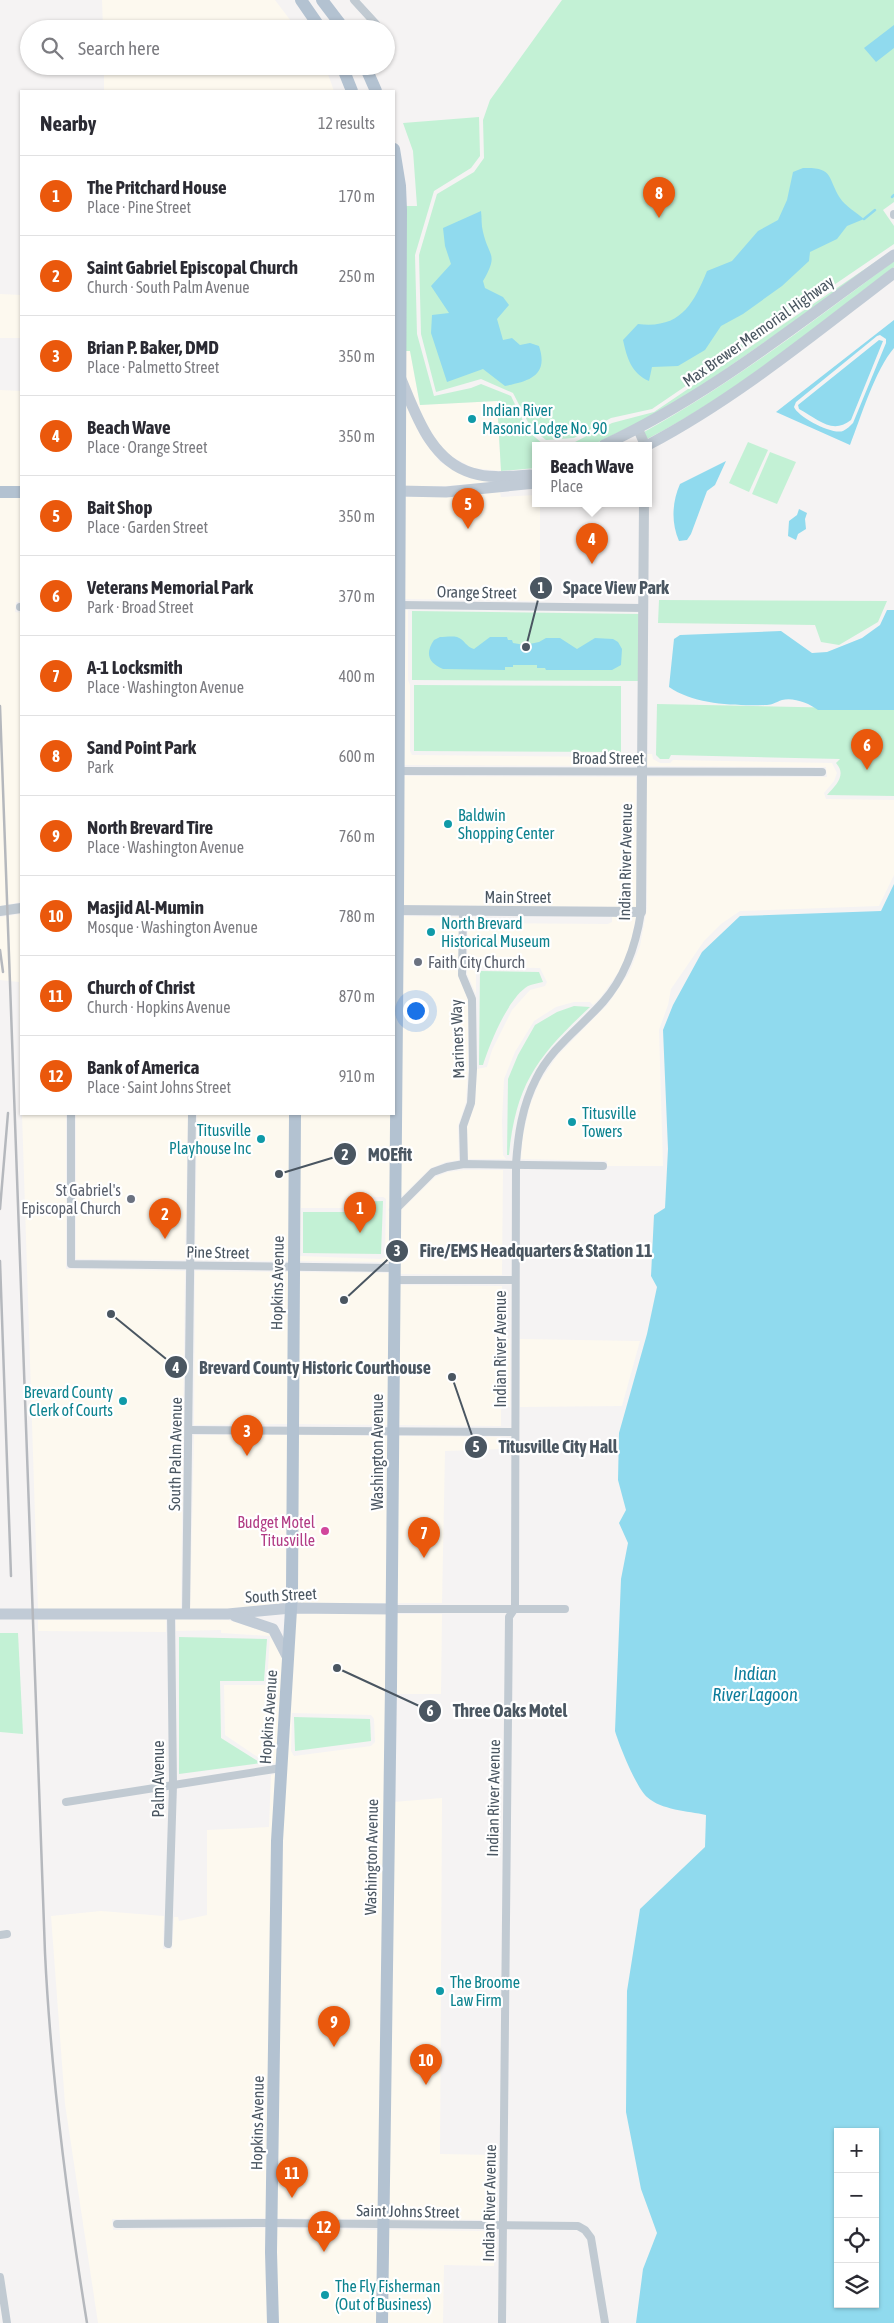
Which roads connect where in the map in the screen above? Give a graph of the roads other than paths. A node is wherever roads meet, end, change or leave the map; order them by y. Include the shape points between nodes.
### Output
1 (301, 0) edge
2 (322, 0) edge
3 (354, 0) edge
4 (315, 20) edge
5 (337, 20) edge
6 (372, 20) edge
7 (346, 75) edge
8 (369, 75) edge
9 (352, 90) edge
10 (376, 90) edge
11 (395, 169) edge
12 (397, 209) edge
13 (894, 255) edge
14 (894, 273) edge
15 (400, 376) junction
16 (638, 429) junction
17 (610, 442) edge
18 (644, 442) edge
19 (652, 442) edge
20 (532, 477) edge
21 (532, 478) edge
22 (0, 492) edge
23 (20, 492) edge
24 (396, 492) edge
25 (644, 507) edge
26 (400, 605) junction
27 (643, 608) junction
28 (396, 771) edge
29 (641, 772) junction
30 (822, 772) dead end
31 (20, 908) edge
32 (396, 910) edge
33 (0, 911) edge
34 (463, 912) junction
35 (641, 912) junction
36 (395, 1105) edge
37 (71, 1115) edge
38 (192, 1115) edge
39 (295, 1115) edge
40 (464, 1164) junction
41 (516, 1164) junction
42 (603, 1166) dead end
43 (395, 1210) junction
44 (190, 1266) junction
45 (294, 1266) junction
46 (394, 1274) junction
47 (515, 1280) junction
48 (189, 1430) junction
49 (292, 1430) junction
50 (394, 1430) junction
51 (515, 1432) junction
52 (291, 1608) junction
53 (515, 1608) junction
54 (392, 1609) junction
55 (565, 1609) dead end
56 (0, 1614) edge
57 (171, 1614) junction
58 (186, 1614) junction
59 (228, 1614) junction
60 (288, 1658) junction
61 (281, 1768) junction
62 (173, 1785) junction
63 (66, 1802) dead end
64 (168, 1944) dead end
65 (272, 2223) junction
66 (117, 2224) dead end
67 (382, 2224) junction
68 (504, 2226) junction
69 (0, 2277) edge
70 (5, 2322) edge
71 (273, 2323) edge
72 (382, 2323) edge
73 (502, 2323) edge
74 (605, 2323) edge

1 - 4 main road
2 - 5 main road
3 - 6 street
7 - 9 main road
8 - 10 main road
11 - 12 main road, Washington Avenue
12 - 15 main road, Washington Avenue
13 - 16 main road, Max Brewer Memorial Highway via 742,366 686,403
14 - 19 main road, Max Brewer Memorial Highway via 750,383 690,423
15 - 20 main road via 424,432 442,458 472,473
15 - 24 main road, Washington Avenue
16 - 17 main road, Max Brewer Memorial Highway
16 - 18 street
21 - 24 main road via 490,488
22 - 23 main road
24 - 26 main road, Washington Avenue
25 - 27 street, Indian River Avenue
26 - 27 street, Orange Street
26 - 28 main road, Washington Avenue
27 - 29 street, Indian River Avenue
28 - 29 street, Broad Street
28 - 32 main road, Washington Avenue
29 - 30 street, Broad Street
29 - 35 street, Indian River Avenue
31 - 33 street
32 - 34 street, Main Street
32 - 36 main road, Washington Avenue
34 - 35 street, Main Street
34 - 40 street, Mariners Way via 462,975 472,999 473,1059 471,1103 463,1126
35 - 41 street, Indian River Avenue via 626,970 604,1001 553,1052 536,1078 518,1134
36 - 43 main road, Washington Avenue
37 - 44 street, Pine Street via 71,1264
38 - 44 street, South Palm Avenue
39 - 45 main road, Hopkins Avenue
40 - 41 street
40 - 43 street via 433,1172
41 - 42 street
41 - 47 street, Indian River Avenue
43 - 46 main road, Washington Avenue
44 - 45 street, Pine Street
44 - 48 street, South Palm Avenue
45 - 46 street, Pine Street
45 - 49 main road, Hopkins Avenue
46 - 47 street, Pine Street
46 - 50 main road, Washington Avenue
47 - 51 street, Indian River Avenue
48 - 49 street
48 - 58 street, South Palm Avenue
49 - 50 street
49 - 52 main road, Hopkins Avenue
50 - 51 street
50 - 54 main road, Washington Avenue
51 - 53 street, Indian River Avenue
52 - 54 main road, South Street
52 - 59 main road, South Street
52 - 60 main road, Hopkins Avenue
53 - 54 street, South Street
53 - 55 street, South Street
53 - 68 street, Indian River Avenue via 509,1618
54 - 67 main road, Washington Avenue
56 - 57 main road, South Street
57 - 58 main road, South Street
57 - 62 street, Palm Avenue
58 - 59 main road, South Street
59 - 60 main road via 273,1628
60 - 61 main road, Hopkins Avenue
61 - 62 street
61 - 65 main road, Hopkins Avenue via 277,1841
62 - 63 street
62 - 64 street, Palm Avenue
65 - 66 street, Saint Johns Street
65 - 67 street, Saint Johns Street
65 - 71 main road, Hopkins Avenue
67 - 68 street, Saint Johns Street
67 - 72 main road, Washington Avenue
68 - 73 street, Indian River Avenue
68 - 74 street, Saint Johns Street via 578,2226 585,2230 591,2238
69 - 70 street

